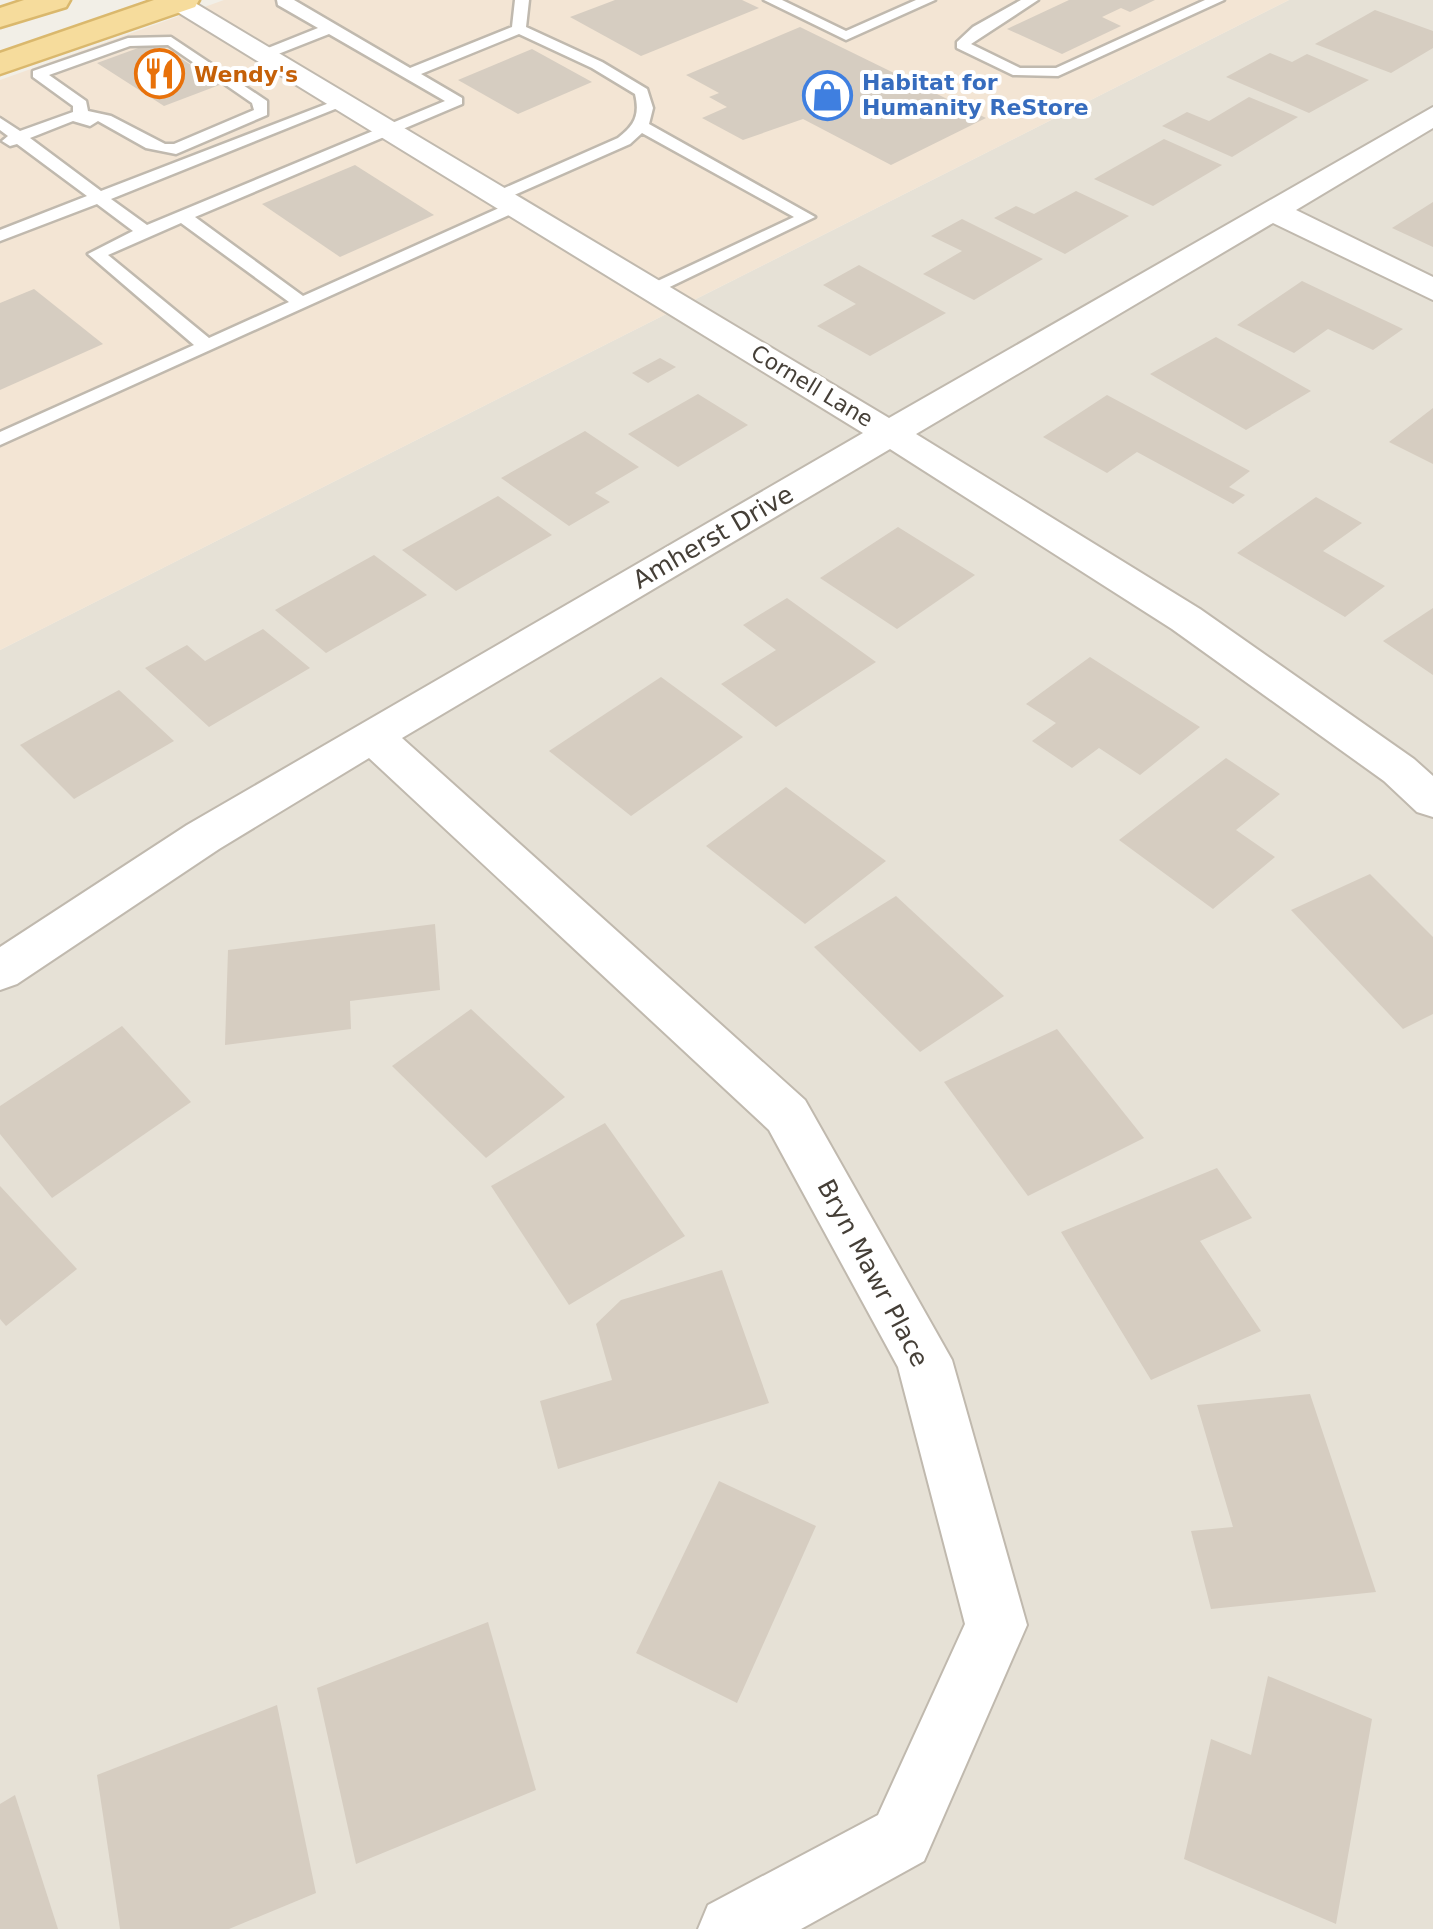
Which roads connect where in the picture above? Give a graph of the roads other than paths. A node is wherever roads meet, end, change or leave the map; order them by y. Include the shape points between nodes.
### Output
1 (55, 0) edge
2 (287, 0) edge
3 (522, 0) edge
4 (771, 0) edge
5 (928, 0) edge
6 (1032, 0) edge
7 (1217, 0) edge
8 (177, 1) edge
9 (0, 18) edge
10 (331, 28) junction
11 (520, 28) junction
12 (263, 55) junction
13 (0, 64) edge
14 (411, 73) junction
15 (342, 103) junction
16 (80, 115) junction
17 (1433, 116) edge
18 (0, 123) edge
19 (642, 127) junction
20 (390, 132) junction
21 (20, 138) junction
22 (0, 145) edge
23 (164, 172) junction
24 (99, 198) junction
25 (506, 202) junction
26 (0, 209) edge
27 (1272, 210) junction
28 (184, 217) junction
29 (22, 228) junction
30 (145, 232) junction
31 (0, 236) edge
32 (653, 290) junction
33 (1433, 290) edge
34 (302, 303) junction
35 (207, 346) junction
36 (890, 433) junction
37 (0, 439) edge
38 (372, 736) junction
39 (1433, 801) edge
40 (0, 971) edge
41 (732, 1929) edge

1 - 9 main road
2 - 10 lane
3 - 11 lane
4 - 5 lane via 846,36
6 - 7 lane via 962,44 1018,72 1058,72
8 - 12 street, Cornell Lane
8 - 13 main road
10 - 12 lane
10 - 14 lane
11 - 14 lane
11 - 19 lane via 642,92 648,111
12 - 15 street, Cornell Lane
14 - 20 lane via 457,102
15 - 20 street, Cornell Lane
15 - 23 lane
16 - 16 lane via 116,120 164,151 262,112 259,101 171,41 128,42 38,74 81,104
16 - 21 lane
16 - 23 lane
17 - 27 street, Amherst Drive
18 - 21 lane
19 - 25 lane
19 - 32 lane via 807,217
20 - 25 street, Cornell Lane
20 - 28 lane
21 - 22 lane
21 - 24 lane
23 - 24 lane
24 - 29 lane
24 - 30 lane
25 - 32 street, Cornell Lane
25 - 34 lane
26 - 29 lane
27 - 33 street
27 - 36 street, Amherst Drive
28 - 30 lane
28 - 34 lane
29 - 31 lane
30 - 35 lane via 96,254
32 - 36 street, Cornell Lane
34 - 35 lane
35 - 37 lane
36 - 38 street, Amherst Drive
36 - 39 street, Cornell Lane via 1186,619
38 - 40 street, Amherst Drive
38 - 41 street, Bryn Mawr Place via 787,1115 924,1360 996,1625 901,1838

